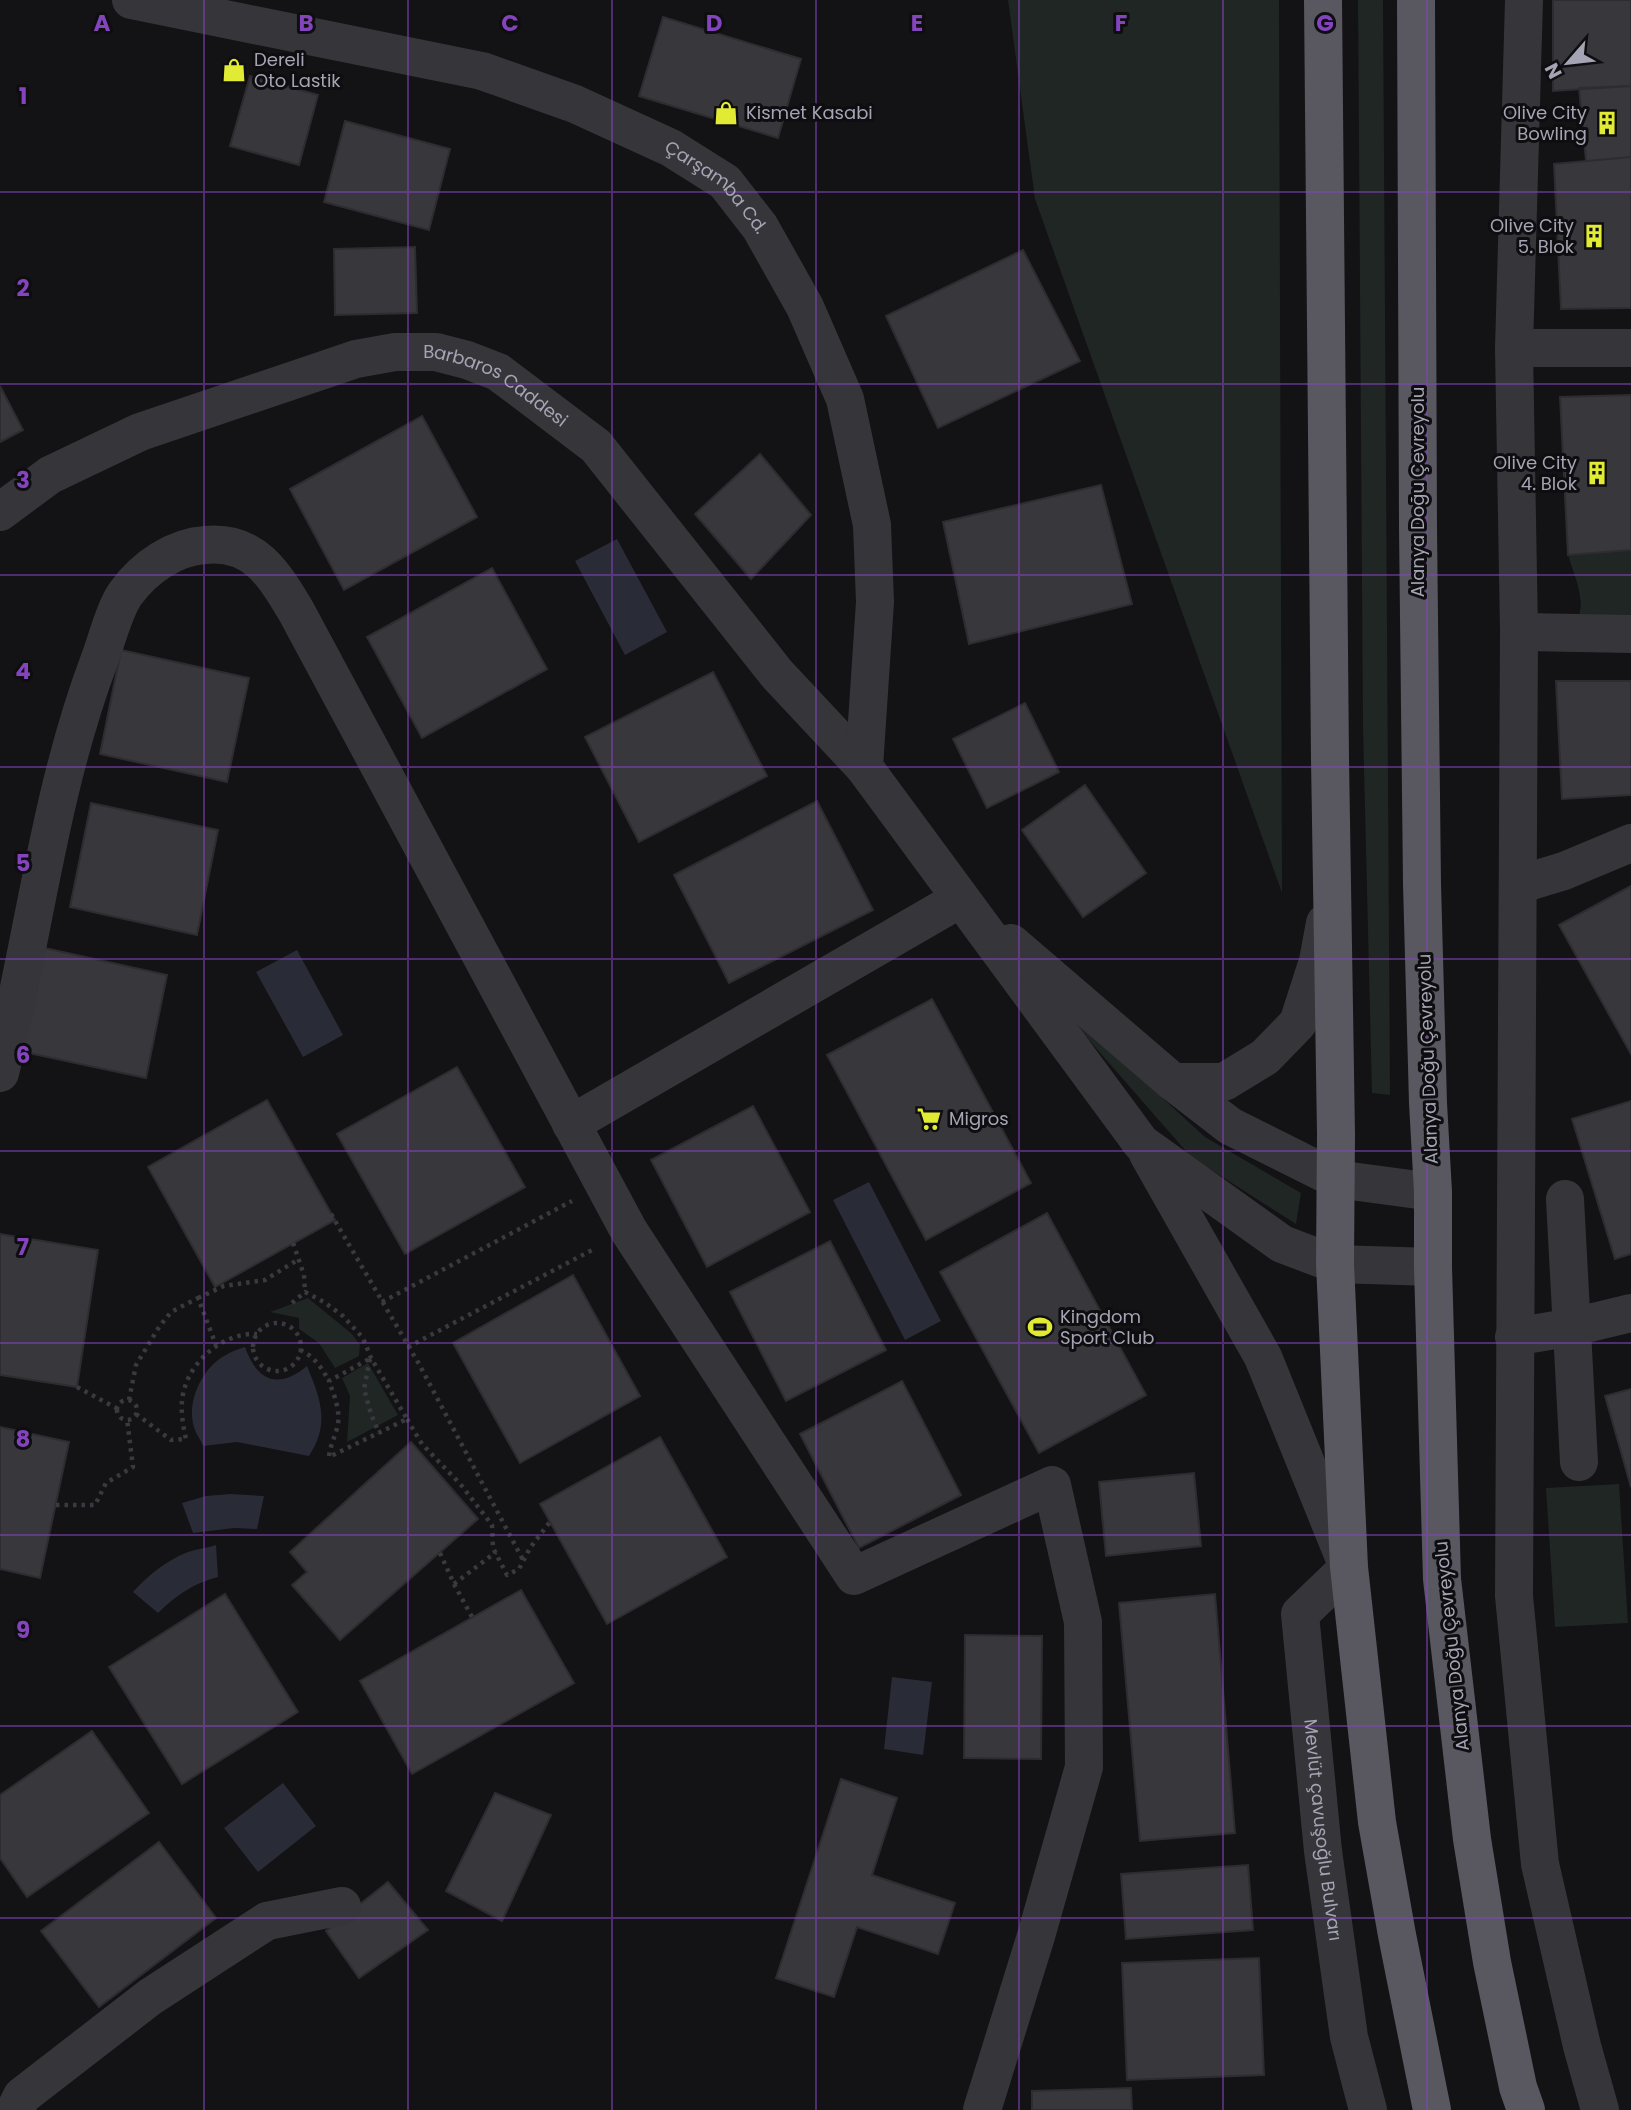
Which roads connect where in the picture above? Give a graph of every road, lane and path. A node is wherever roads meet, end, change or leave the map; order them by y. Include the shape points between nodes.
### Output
1 (131, 0) edge
2 (1324, 0) edge
3 (1416, 0) edge
4 (1524, 0) edge
5 (1514, 348) junction
6 (1631, 348) edge
7 (0, 512) edge
8 (1520, 632) junction
9 (1631, 634) edge
10 (864, 768) junction
11 (1631, 843) edge
12 (1332, 883) junction
13 (1518, 885) junction
14 (960, 899) junction
15 (0, 1073) edge
16 (1173, 1082) junction
17 (571, 1124) junction
18 (1141, 1143) junction
19 (1336, 1179) junction
20 (604, 1184) junction
21 (1433, 1192) junction
22 (1566, 1199) dead end
23 (331, 1214) dead end
24 (629, 1231) junction
25 (293, 1243) dead end
26 (299, 1259) junction
27 (1335, 1264) junction
28 (1433, 1267) junction
29 (305, 1292) junction
30 (198, 1298) junction
31 (382, 1302) junction
32 (292, 1303) dead end
33 (1631, 1313) edge
34 (1573, 1328) junction
35 (257, 1334) junction
36 (1514, 1337) junction
37 (216, 1345) junction
38 (408, 1347) junction
39 (300, 1350) junction
40 (371, 1358) junction
41 (328, 1381) junction
42 (77, 1387) dead end
43 (129, 1400) junction
44 (118, 1409) junction
45 (136, 1414) junction
46 (127, 1419) junction
47 (407, 1419) junction
48 (379, 1433) junction
49 (1579, 1462) dead end
50 (55, 1505) dead end
51 (550, 1522) dead end
52 (496, 1552) junction
53 (440, 1553) dead end
54 (523, 1560) junction
55 (1349, 1567) junction
56 (454, 1584) junction
57 (472, 1617) dead end
58 (342, 1906) dead end
59 (15, 2110) edge
60 (982, 2110) edge
61 (1368, 2110) edge
62 (1432, 2110) edge
63 (1526, 2110) edge
64 (1600, 2110) edge

1 - 10 street, Çarşamba Cd. via 482,71 575,104 671,148 725,182 760,227 805,307 845,399 872,525 874,602
2 - 12 highway
3 - 21 highway, Alanya Doğu Çevreyolu via 1422,856
4 - 5 street
5 - 6 street
5 - 8 street
7 - 10 street, Barbaros Caddesi via 50,475 139,432 356,359 395,352 436,352 467,360 498,372 596,446 777,674
8 - 9 street
8 - 13 street
10 - 14 street, Barbaros Caddesi
11 - 13 street
12 - 16 street via 1318,961 1298,1023 1265,1057 1224,1082
12 - 19 highway
13 - 36 street
14 - 16 street
14 - 17 street
14 - 18 street
15 - 17 street via 80,710 124,595 143,573 169,555 197,545 223,543 252,555 274,573
16 - 19 street via 1230,1126
17 - 20 street
18 - 27 street via 1282,1244
18 - 55 street via 1263,1357
19 - 21 street
19 - 27 highway
20 - 24 street
20 - 31 path
21 - 28 highway, Alanya Doğu Çevreyolu
22 - 34 street
23 - 31 path
24 - 38 path
24 - 60 street via 854,1576 1052,1485 1083,1622 1084,1767
25 - 26 path
26 - 29 path
26 - 30 path via 265,1280 223,1286
27 - 28 street
27 - 55 highway
28 - 63 highway, Alanya Doğu Çevreyolu via 1442,1580 1472,1839
29 - 32 path
29 - 40 path via 343,1316 363,1338
30 - 37 path
30 - 43 path via 171,1312 159,1327 136,1365
31 - 38 path
33 - 34 street
34 - 36 street
34 - 49 street
35 - 37 path
35 - 39 path via 268,1325 284,1324 296,1332
35 - 39 path via 256,1357 267,1368 290,1367
36 - 64 street via 1514,1596 1540,1864
37 - 45 path via 201,1359 182,1398 186,1439 170,1440
38 - 54 path
39 - 41 path via 318,1362
40 - 41 path
40 - 47 path
40 - 48 path via 364,1389
41 - 48 path via 338,1406 329,1457
42 - 44 path
43 - 44 path
43 - 45 path via 136,1406
44 - 46 path
45 - 46 path
46 - 50 path via 133,1467 106,1483 95,1505
47 - 48 path
47 - 52 path via 422,1444 492,1525
51 - 54 path
52 - 54 path via 508,1575 519,1569
52 - 56 path
53 - 56 path
55 - 61 street, Mevlüt çavuşoğlu Bulvarı via 1300,1614 1323,1851 1349,2037
55 - 62 highway via 1377,1822
56 - 57 path
58 - 59 street via 267,1921 150,1997 22,2096

